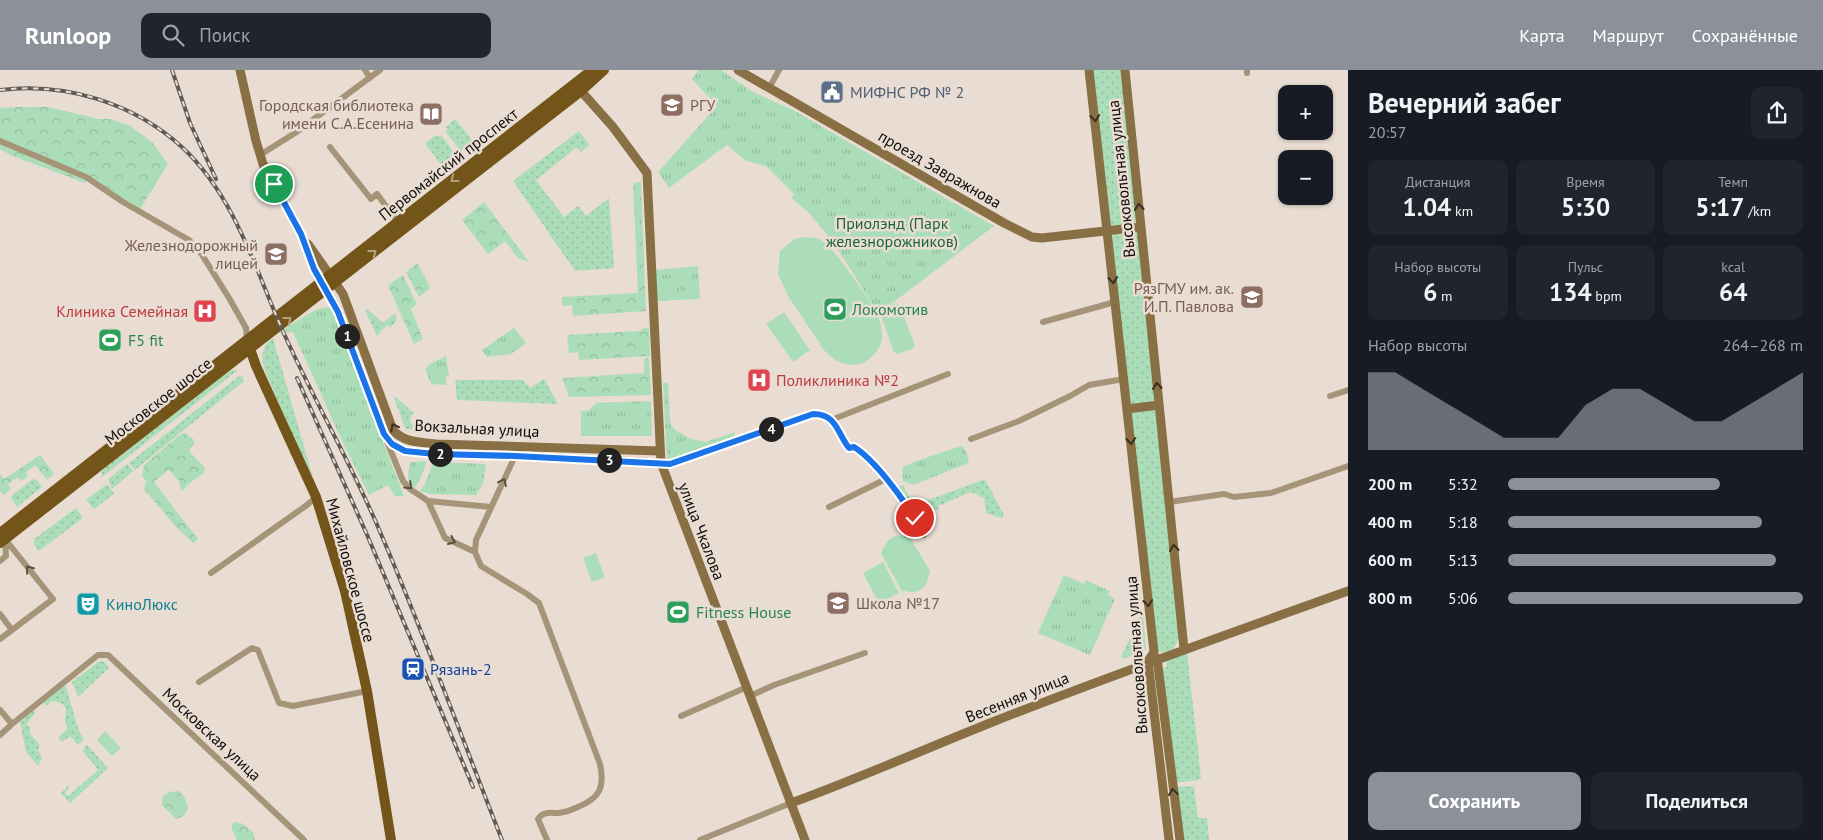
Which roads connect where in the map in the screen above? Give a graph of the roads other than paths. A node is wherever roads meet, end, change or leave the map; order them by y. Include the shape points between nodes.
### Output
1 (240, 70) edge
2 (365, 70) edge
3 (380, 70) edge
4 (592, 70) edge
5 (604, 70) edge
6 (738, 70) edge
7 (779, 70) edge
8 (1089, 70) edge
9 (1125, 70) edge
10 (370, 78) junction
11 (768, 88) junction
12 (581, 91) junction
13 (0, 142) edge
14 (330, 147) dead end
15 (260, 155) junction
16 (398, 222) junction
17 (1141, 227) junction
18 (1108, 232) junction
19 (301, 234) junction
20 (332, 279) junction
21 (323, 286) junction
22 (1115, 302) junction
23 (1043, 322) dead end
24 (249, 344) junction
25 (948, 374) dead end
26 (1124, 379) junction
27 (1348, 390) edge
28 (1330, 396) dead end
29 (1159, 405) junction
30 (1127, 408) junction
31 (831, 420) junction
32 (384, 434) junction
33 (971, 439) dead end
34 (407, 440) junction
35 (400, 449) junction
36 (516, 451) junction
37 (660, 451) junction
38 (396, 463) junction
39 (661, 463) junction
40 (1348, 466) edge
41 (886, 479) junction
42 (316, 497) junction
43 (428, 501) junction
44 (1169, 502) junction
45 (491, 507) junction
46 (829, 507) dead end
47 (924, 535) dead end
48 (1, 537) edge
49 (475, 552) junction
50 (0, 561) edge
51 (211, 573) dead end
52 (1348, 591) edge
53 (0, 614) edge
54 (1182, 629) junction
55 (12, 630) junction
56 (0, 640) edge
57 (1207, 641) junction
58 (1184, 649) junction
59 (865, 653) dead end
60 (1152, 660) junction
61 (199, 682) dead end
62 (367, 691) junction
63 (749, 692) junction
64 (0, 710) edge
65 (682, 716) dead end
66 (12, 724) junction
67 (0, 735) edge
68 (791, 804) junction
69 (304, 840) edge
70 (391, 840) edge
71 (547, 840) edge
72 (700, 840) edge
73 (805, 840) edge
74 (1169, 840) edge
75 (1180, 840) edge

1 - 15 street, Вокзальная улица
2 - 10 street
3 - 10 street
4 -> 16 main road, Первомайский проспект
5 - 12 main road, Первомайский проспект
6 - 11 street, проезд Завражнова
7 - 11 street
8 -> 18 street, Высоковольтная улица
17 -> 9 street, Высоковольтная улица
10 - 15 street
11 - 18 street, проезд Завражнова via 1032,237
20 -> 12 main road, Первомайский проспект
12 - 37 street, улица Чкалова via 613,127 647,176
13 - 24 street via 86,177 189,240 199,250 229,298 246,328
14 - 16 street via 371,198 377,194
15 - 19 street, Вокзальная улица
16 - 20 main road, Первомайский проспект
17 - 18 street, проезд Завражнова
29 -> 17 street, Высоковольтная улица
18 -> 22 street, Высоковольтная улица
19 - 20 street, Вокзальная улица
19 - 21 street, Вокзальная улица
20 - 21 main road, Московское шоссе
34 -> 20 street, Вокзальная улица via 393,430 343,294
21 - 24 main road, Московское шоссе
21 - 32 street, Вокзальная улица via 338,312
22 - 23 street
22 - 26 street, Высоковольтная улица
24 - 42 main road, Михайловское шоссе
24 - 48 main road, Московское шоссе
25 - 31 street
26 - 30 street, Высоковольтная улица
26 - 33 street via 1089,385 1019,421
27 - 28 street
29 - 30 street
29 - 44 street, Высоковольтная улица
30 -> 60 street, Высоковольтная улица via 1154,652
31 - 39 street via 824,414 813,414 686,459
31 - 41 street via 849,448 854,447 864,453
32 - 35 street, Вокзальная улица
32 - 38 street
34 - 35 street
34 - 36 street, Вокзальная улица
35 - 36 street, Вокзальная улица via 435,454
35 - 38 street
36 - 37 street, Вокзальная улица
36 - 39 street, Вокзальная улица
45 -> 36 street
37 - 39 street, улица Чкалова
38 -> 43 street via 406,485
39 - 63 street, улица Чкалова
40 - 44 street via 1271,493 1234,497 1224,494
41 - 46 street
41 - 47 street via 912,512
42 - 51 street
42 - 62 main road, Михайловское шоссе via 345,591
43 - 45 street
43 -> 49 street via 445,538
54 -> 44 street, Высоковольтная улица
45 - 49 street via 476,540
48 - 50 street via 6,556
55 -> 48 street via 53,599
49 - 71 street via 481,566 538,603 600,764 603,778 600,790 590,802 569,811 539,816
52 - 57 street, Весенняя улица
53 - 55 street
54 - 57 street via 1192,639
54 - 58 street, Высоковольтная улица
55 - 56 street
57 - 58 street, Весенняя улица
58 - 60 street, Весенняя улица
59 - 63 street
60 - 68 street, Весенняя улица
60 - 74 street, Высоковольтная улица
75 -> 60 street, Высоковольтная улица
61 - 62 street via 252,648 258,650 279,703 293,706
62 - 70 main road, Михайловское шоссе
63 - 65 street
63 - 68 street, улица Чкалова
64 - 66 street
66 - 67 street
66 - 69 street, Московская улица via 98,655 108,656
68 - 72 street, Весенняя улица
68 - 73 street, улица Чкалова

